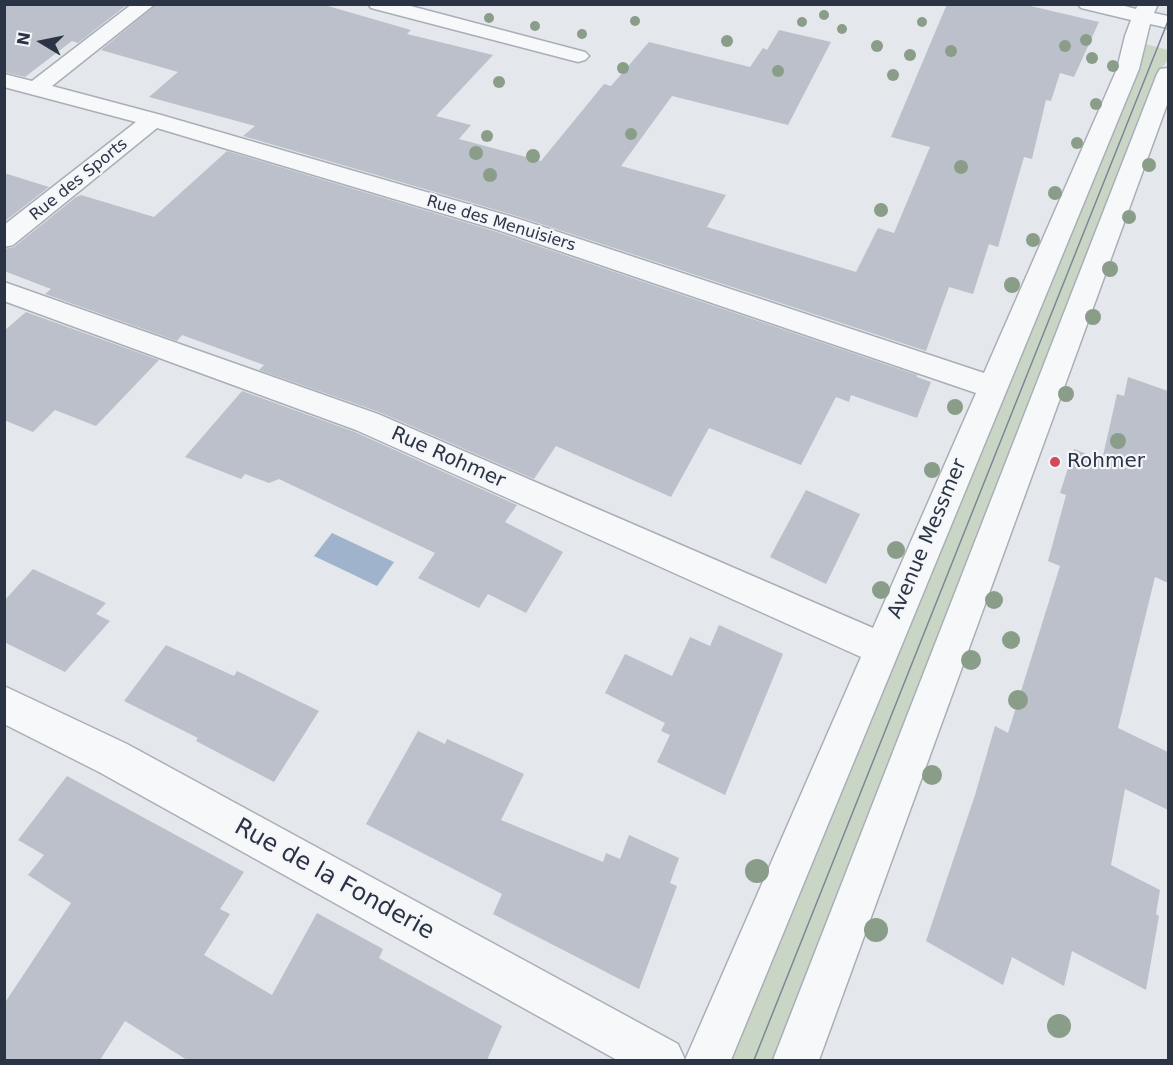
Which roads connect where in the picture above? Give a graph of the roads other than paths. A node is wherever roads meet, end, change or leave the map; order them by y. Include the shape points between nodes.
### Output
1 (145, 4) edge
2 (378, 4) edge
3 (1088, 4) edge
4 (1157, 16) edge
5 (578, 56) dead end
6 (1168, 74) edge
7 (4, 80) edge
8 (36, 88) junction
9 (153, 120) junction
10 (4, 239) edge
11 (4, 291) edge
12 (992, 387) junction
13 (882, 649) junction
14 (4, 704) edge
15 (662, 1060) edge
16 (708, 1060) edge
17 (796, 1060) edge

1 - 8 street
2 - 5 street
3 - 4 street
4 - 12 street, Avenue Messmer via 1135,36 1128,69
6 - 17 street
7 - 8 street, Rue des Menuisiers
8 - 9 street, Rue des Menuisiers
9 - 10 street, Rue des Sports
9 - 12 street, Rue des Menuisiers via 507,224
11 - 13 street, Rue Rohmer via 367,422
12 - 13 street, Avenue Messmer
13 - 16 street, Avenue Messmer
14 - 15 street, Rue de la Fonderie via 113,758

